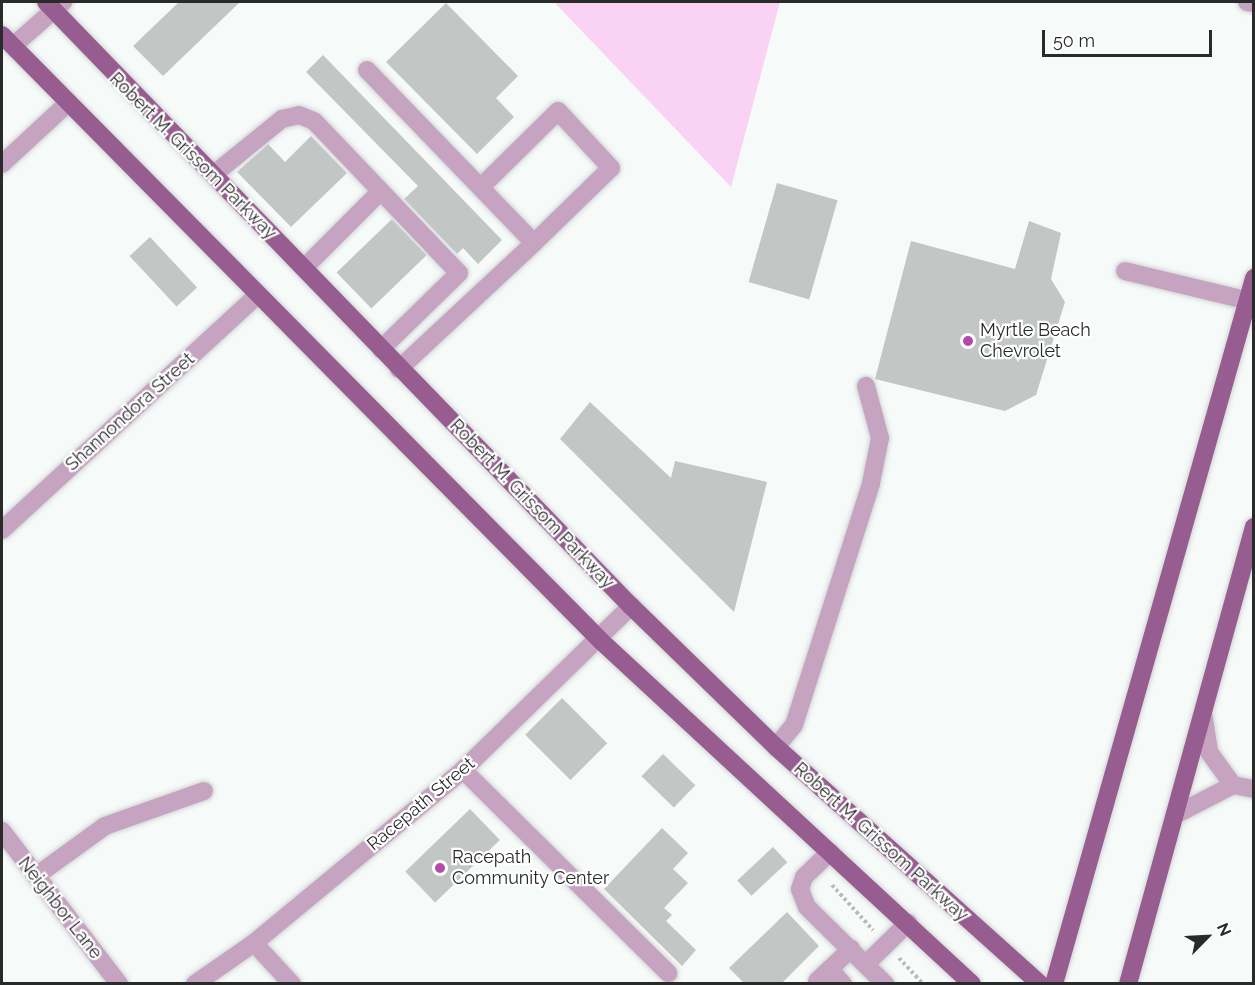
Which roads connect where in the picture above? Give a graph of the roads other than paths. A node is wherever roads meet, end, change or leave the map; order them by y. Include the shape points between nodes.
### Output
1 (1247, 2) edge
2 (1254, 3) edge
3 (55, 4) edge
4 (7, 41) edge
5 (367, 70) dead end
6 (68, 103) junction
7 (2, 164) edge
8 (213, 175) junction
9 (481, 187) junction
10 (380, 192) junction
11 (534, 243) junction
12 (304, 268) junction
13 (1125, 271) dead end
14 (1254, 278) edge
15 (258, 295) junction
16 (1250, 301) edge
17 (381, 349) junction
18 (399, 369) junction
19 (866, 386) dead end
20 (1254, 526) edge
21 (2, 530) edge
22 (631, 606) junction
23 (598, 638) junction
24 (1203, 713) junction
25 (776, 747) junction
26 (463, 770) junction
27 (1233, 785) junction
28 (1254, 789) edge
29 (204, 791) dead end
30 (1175, 815) junction
31 (2, 831) edge
32 (830, 852) junction
33 (36, 876) junction
34 (908, 923) junction
35 (254, 943) junction
36 (851, 949) junction
37 (866, 964) junction
38 (668, 972) dead end
39 (119, 984) edge
40 (195, 984) edge
41 (292, 984) edge
42 (843, 984) edge
43 (885, 984) edge
44 (972, 984) edge
45 (1040, 984) edge
46 (1054, 984) edge
47 (1128, 984) edge

1 - 2 street
3 - 4 street
3 - 8 main road, Robert M. Grissom Parkway
4 - 6 main road
5 - 9 street
6 - 7 street
6 - 15 main road
8 - 10 street via 259,132 299,115 314,121
8 - 12 main road, Robert M. Grissom Parkway
9 - 11 street
9 - 11 street via 558,111 610,168
10 - 12 street
10 - 17 street via 459,273
11 - 18 street
12 - 17 main road, Robert M. Grissom Parkway
13 - 16 street
14 - 16 main road
15 - 21 street, Shannondora Street
15 - 23 main road
16 - 46 main road
17 - 18 main road, Robert M. Grissom Parkway
18 - 22 main road, Robert M. Grissom Parkway
19 - 25 street via 880,438 871,483 794,725
20 - 24 main road
22 - 23 street, Racepath Street
22 - 25 main road, Robert M. Grissom Parkway
23 - 26 street, Racepath Street
23 - 32 main road
24 - 27 street via 1209,752
24 - 30 main road
25 - 45 main road, Robert M. Grissom Parkway
26 - 35 street, Racepath Street
26 - 38 street
27 - 28 street
27 - 30 street
29 - 33 street via 105,826
30 - 47 main road
31 - 33 street, Neighbor Lane
32 - 34 main road
32 - 36 street via 804,877 800,889 807,907
33 - 39 street, Neighbor Lane
34 - 37 street
34 - 44 main road
35 - 40 street, Racepath Street
35 - 41 street
36 - 37 street
36 - 42 street via 824,975
37 - 43 street

